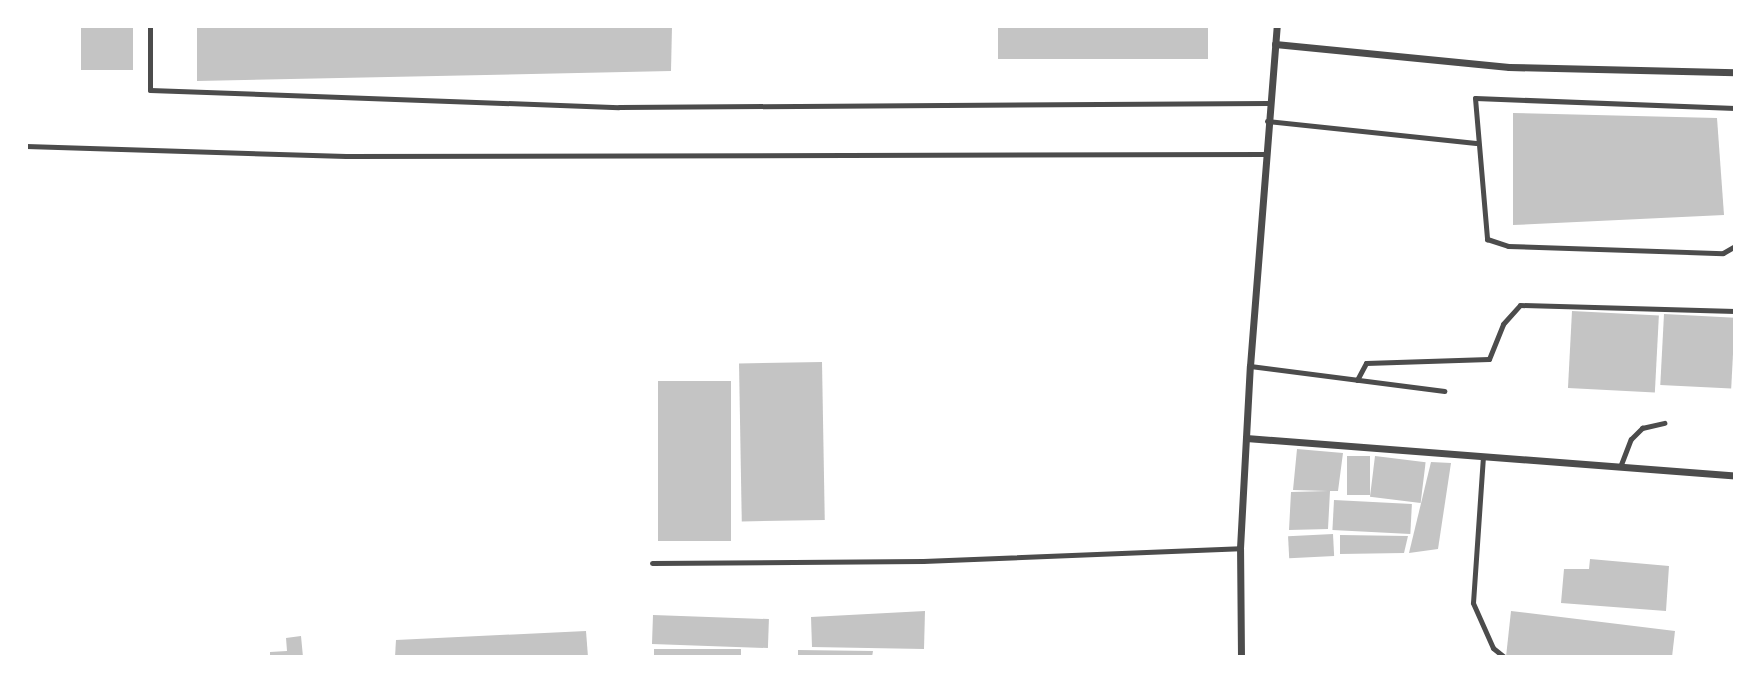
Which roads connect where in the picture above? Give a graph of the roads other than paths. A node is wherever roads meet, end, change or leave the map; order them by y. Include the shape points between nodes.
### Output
1 (150, 26) edge
2 (1278, 26) edge
3 (1275, 44) junction
4 (1735, 72) edge
5 (1268, 103) junction
6 (1735, 108) edge
7 (1267, 121) junction
8 (1476, 143) junction
9 (26, 146) edge
10 (1265, 154) junction
11 (1735, 246) edge
12 (1735, 312) edge
13 (1250, 366) junction
14 (1357, 380) junction
15 (1444, 391) dead end
16 (1664, 423) dead end
17 (1246, 438) junction
18 (1483, 456) junction
19 (1620, 467) junction
20 (1735, 476) edge
21 (1240, 548) junction
22 (652, 563) dead end
23 (1241, 657) edge
24 (1504, 657) edge

1 - 5 lane via 150,90 619,107
2 - 3 street
3 - 4 street via 1509,66
3 - 5 street
5 - 7 street
6 - 8 lane via 1475,98
7 - 8 lane
7 - 10 street
8 - 11 lane via 1487,239 1508,246 1724,253
9 - 10 lane via 346,156
10 - 13 street
12 - 14 lane via 1520,305 1503,324 1489,359 1366,363
13 - 14 lane
13 - 17 street
14 - 15 lane
16 - 19 lane via 1642,428 1630,439
17 - 18 street
17 - 21 street
18 - 19 street
18 - 24 lane via 1473,603 1493,648
19 - 20 street
21 - 22 lane via 923,561
21 - 23 street

